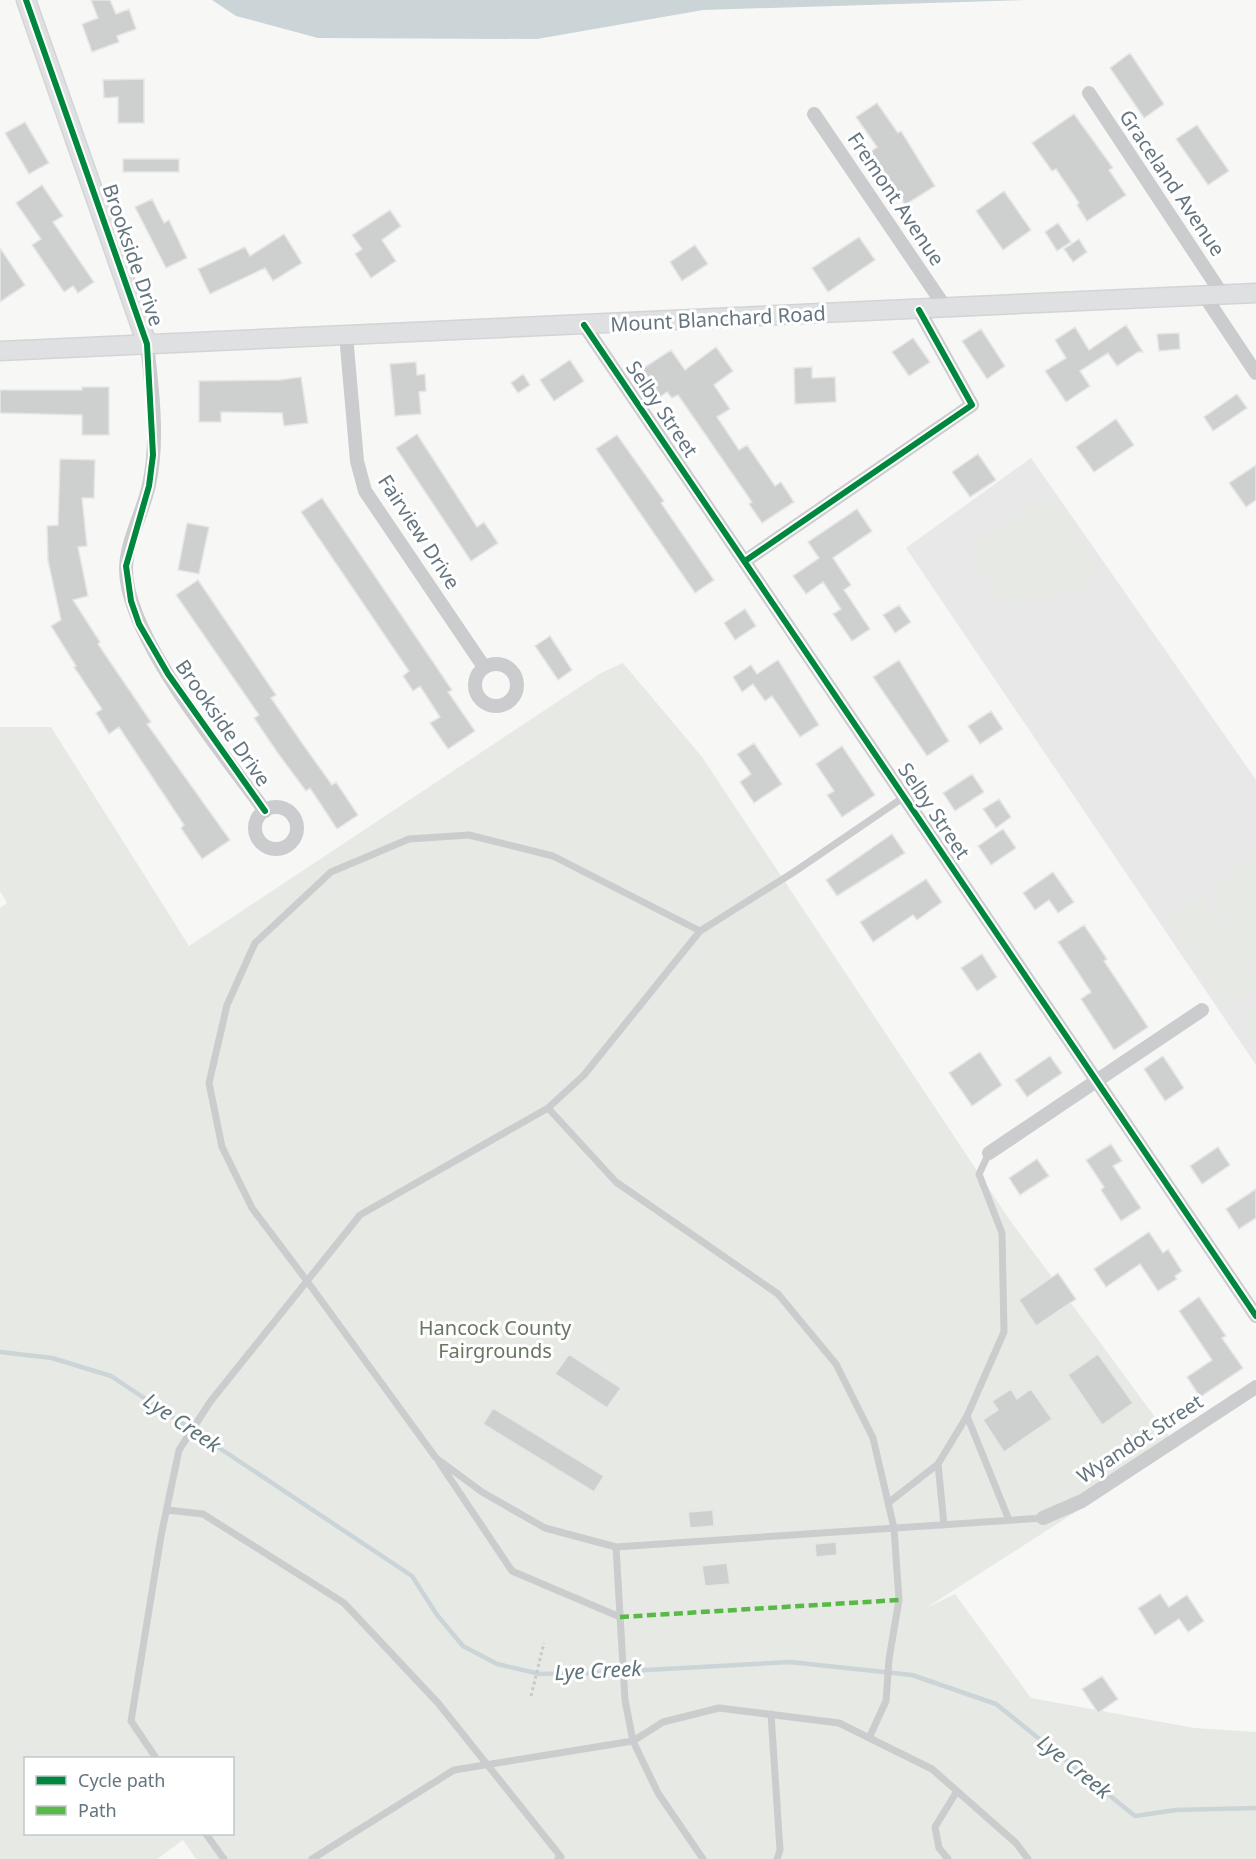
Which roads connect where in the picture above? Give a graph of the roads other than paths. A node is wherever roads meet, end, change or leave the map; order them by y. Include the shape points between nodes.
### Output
1 (26, 0) edge
2 (1089, 93) dead end
3 (814, 114) dead end
4 (1256, 293) edge
5 (1213, 294) junction
6 (945, 307) junction
7 (919, 310) junction
8 (585, 325) junction
9 (346, 335) junction
10 (147, 344) junction
11 (0, 351) edge
12 (1256, 373) edge
13 (745, 561) junction
14 (484, 667) dead end
15 (904, 797) junction
16 (265, 811) dead end
17 (700, 931) junction
18 (1202, 1010) dead end
19 (1097, 1081) junction
20 (548, 1108) junction
21 (989, 1153) joint
22 (307, 1281) junction
23 (1256, 1316) edge
24 (1256, 1387) edge
25 (968, 1416) junction
26 (436, 1458) junction
27 (938, 1464) junction
28 (888, 1503) junction
29 (167, 1510) junction
30 (1043, 1518) joint
31 (1009, 1520) junction
32 (944, 1524) junction
33 (894, 1528) junction
34 (616, 1547) junction
35 (620, 1617) junction
36 (771, 1714) junction
37 (869, 1738) junction
38 (633, 1741) junction
39 (155, 1757) edge
40 (488, 1764) junction
41 (957, 1791) junction
42 (208, 1835) edge
43 (561, 1858) edge
44 (224, 1859) edge
45 (312, 1859) edge
46 (703, 1859) edge
47 (777, 1859) edge
48 (948, 1859) edge
49 (1028, 1859) edge

1 - 10 main road, Brookside Drive
2 - 5 street, Graceland Avenue
3 - 6 street, Fremont Avenue
4 - 5 main road, Mount Blanchard Road
5 - 6 main road, Mount Blanchard Road
5 - 12 street, Graceland Avenue
6 - 7 main road, Mount Blanchard Road
7 - 8 main road, Mount Blanchard Road
7 - 13 street via 972,405
8 - 9 main road, Mount Blanchard Road
8 - 13 street, Selby Street
9 - 10 main road, Mount Blanchard Road
9 - 14 street, Fairview Drive via 352,429 365,491
10 - 11 main road, Mount Blanchard Road
10 - 16 street, Brookside Drive via 153,455 149,486 126,566 131,601 139,624 168,674
13 - 15 street, Selby Street
15 - 17 lane
15 - 19 street, Selby Street
17 - 20 lane via 584,1076
17 - 22 lane via 553,856 469,835 409,839 331,872 255,943 227,1005 209,1083 222,1147 252,1208
18 - 19 street
19 - 21 street
19 - 23 street, Selby Street
20 - 22 lane via 360,1215
20 - 28 lane via 616,1182 778,1294 836,1364 873,1438
21 - 25 lane via 979,1174 1002,1233 1004,1332
22 - 26 lane
22 - 29 lane via 210,1402 179,1450
24 - 30 street, Wyandot Street via 1082,1501
25 - 27 lane
25 - 31 lane
26 - 34 lane via 482,1492 545,1528
26 - 35 lane via 512,1571
27 - 28 lane
27 - 32 lane
28 - 33 lane
29 - 39 lane via 131,1721
29 - 40 lane via 203,1514 345,1603 438,1703
30 - 31 lane
31 - 32 lane
32 - 33 lane
33 - 34 lane
33 - 37 lane via 899,1600 887,1693
34 - 35 lane
35 - 38 lane via 625,1700
36 - 37 lane via 839,1723
36 - 38 lane via 719,1708 663,1722
36 - 47 lane via 780,1850
37 - 41 lane via 932,1769
38 - 40 lane
38 - 46 lane via 658,1793
40 - 43 lane
40 - 45 lane via 454,1770
41 - 48 lane via 934,1827 939,1848
41 - 49 lane via 1016,1843
42 - 44 lane

